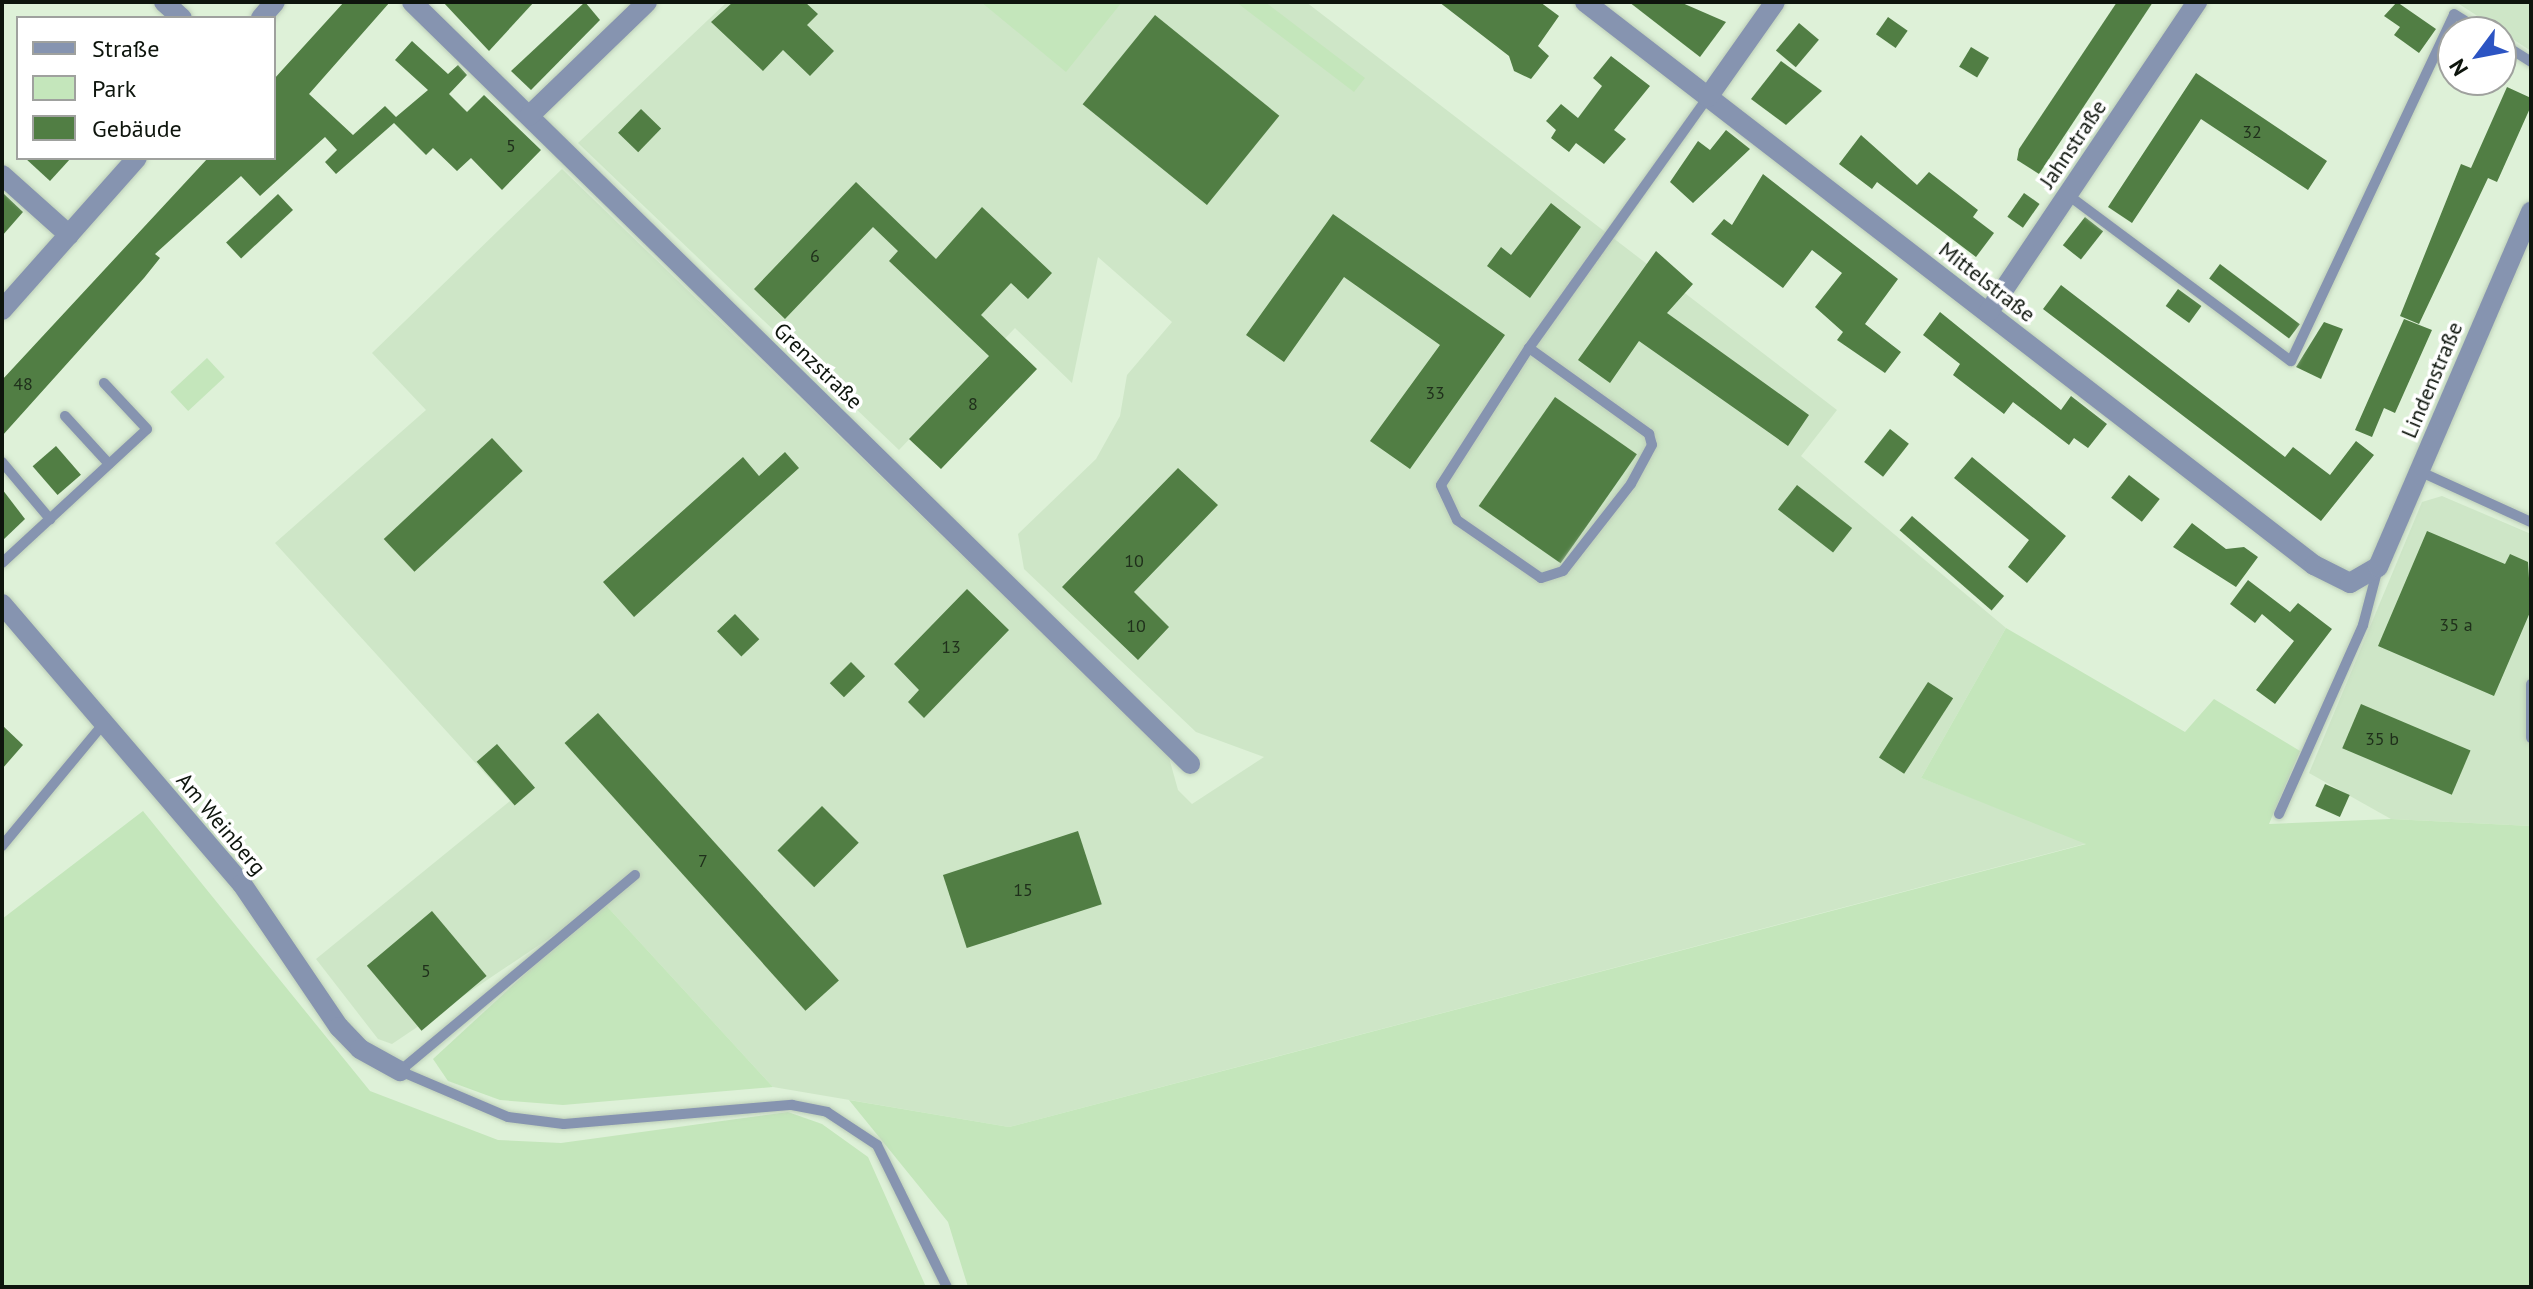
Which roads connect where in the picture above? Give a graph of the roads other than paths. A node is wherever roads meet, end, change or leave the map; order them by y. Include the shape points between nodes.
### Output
1 (164, 2) edge
2 (412, 2) edge
3 (647, 2) edge
4 (1585, 2) edge
5 (1775, 2) edge
6 (2197, 2) edge
7 (180, 16) edge
8 (2437, 50) edge
9 (1708, 97) junction
10 (529, 116) junction
11 (135, 160) edge
12 (2, 175) edge
13 (2068, 195) junction
14 (2531, 212) edge
15 (69, 235) junction
16 (2, 310) edge
17 (1988, 313) junction
18 (1529, 348) junction
19 (104, 383) dead end
20 (65, 416) dead end
21 (2, 462) edge
22 (109, 464) junction
23 (2419, 471) junction
24 (50, 519) junction
25 (2531, 522) edge
26 (2, 563) edge
27 (2372, 572) junction
28 (3, 606) edge
29 (2531, 684) edge
30 (104, 723) junction
31 (2531, 738) edge
32 (1190, 764) dead end
33 (2279, 814) dead end
34 (2, 846) edge
35 (635, 875) dead end
36 (400, 1071) junction
37 (947, 1287) edge

1 - 7 street
2 - 10 street, Grenzstraße
3 - 10 street
4 - 9 street, Mittelstraße
5 - 9 street
6 - 13 street, Jahnstraße
8 - 13 lane via 2291,361
9 - 17 street, Mittelstraße
9 - 18 lane
10 - 32 street, Grenzstraße
11 - 15 street
12 - 15 street
13 - 17 street, Jahnstraße
14 - 23 street, Lindenstraße
15 - 16 street
17 - 27 street, Mittelstraße via 2314,565 2350,583
18 - 18 lane via 1441,485 1457,520 1541,578 1572,561 1652,445 1649,434
19 - 22 lane via 147,429
20 - 22 lane
21 - 24 lane
22 - 24 lane
23 - 25 lane
23 - 27 street, Lindenstraße
24 - 26 lane
27 - 33 lane, Lindenstraße via 2363,625
28 - 30 street, Am Weinberg
29 - 31 lane
30 - 34 lane
30 - 36 street, Am Weinberg via 242,884 339,1027 360,1049
35 - 36 lane
36 - 37 lane via 508,1117 564,1124 792,1105 827,1112 877,1145

